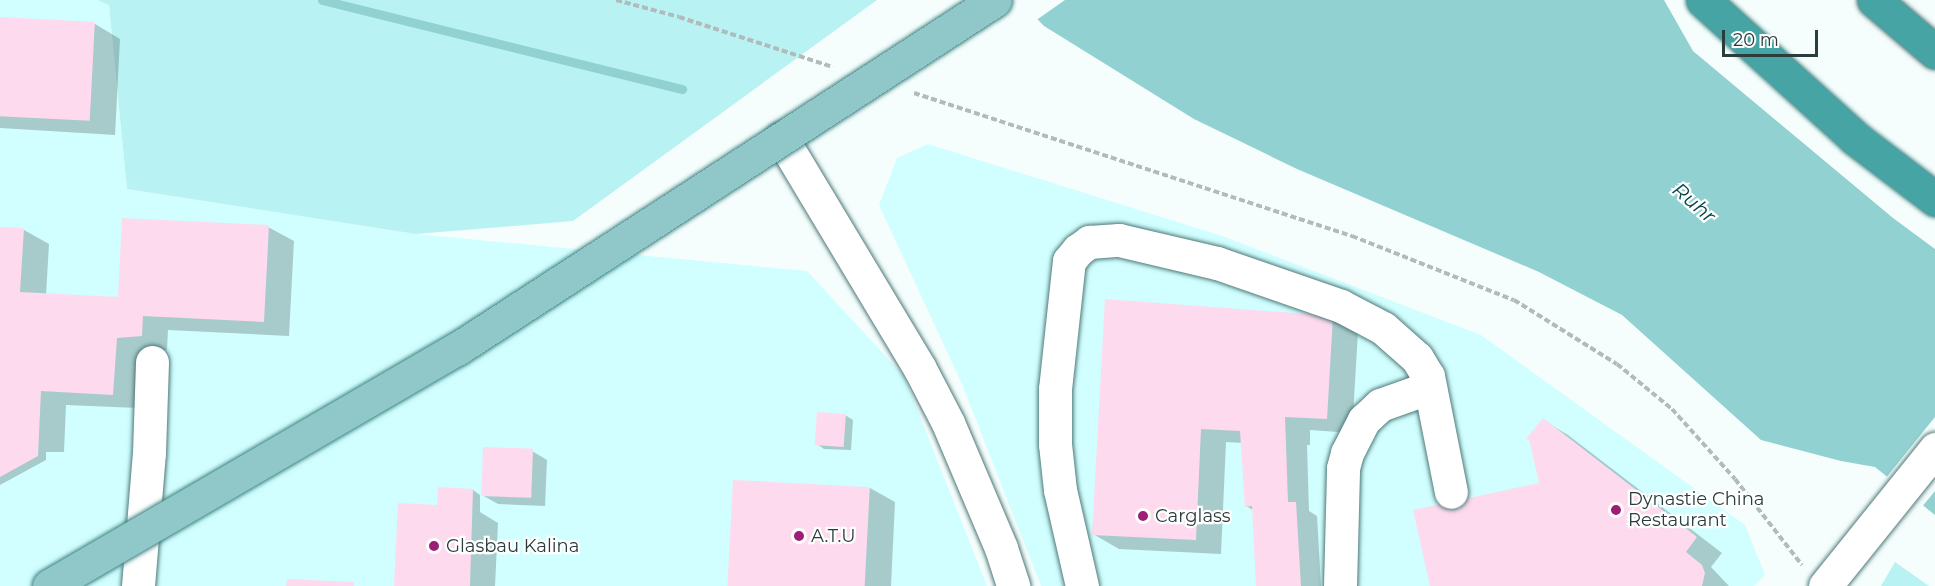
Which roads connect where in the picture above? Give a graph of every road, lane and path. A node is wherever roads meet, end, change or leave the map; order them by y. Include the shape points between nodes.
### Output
1 (615, 0) edge
2 (995, 0) edge
3 (1703, 0) edge
4 (1874, 0) edge
5 (680, 17) dead end
6 (1935, 51) edge
7 (782, 139) junction
8 (1137, 164) dead end
9 (1935, 199) edge
10 (152, 362) dead end
11 (1428, 382) junction
12 (1935, 449) edge
13 (1451, 492) dead end
14 (1816, 579) edge
15 (49, 586) edge
16 (138, 586) edge
17 (1013, 586) edge
18 (1082, 586) edge
19 (1340, 586) edge

1 - 5 path
2 - 7 main road, bridge
3 - 9 highway, bridge via 1855,138
4 - 6 highway
7 - 15 main road, bridge via 457,349
7 - 17 street via 919,366 943,414
8 - 14 path via 1362,240 1466,280 1540,315 1617,364 1672,409
10 - 16 street via 150,453
11 - 13 street
11 - 18 street via 1417,358 1383,328 1341,306 1217,263 1154,246 1119,240 1089,242 1069,261 1055,389 1060,490
11 - 19 street via 1419,391 1380,405 1364,420 1347,453 1343,468
12 - 14 street via 1846,560

